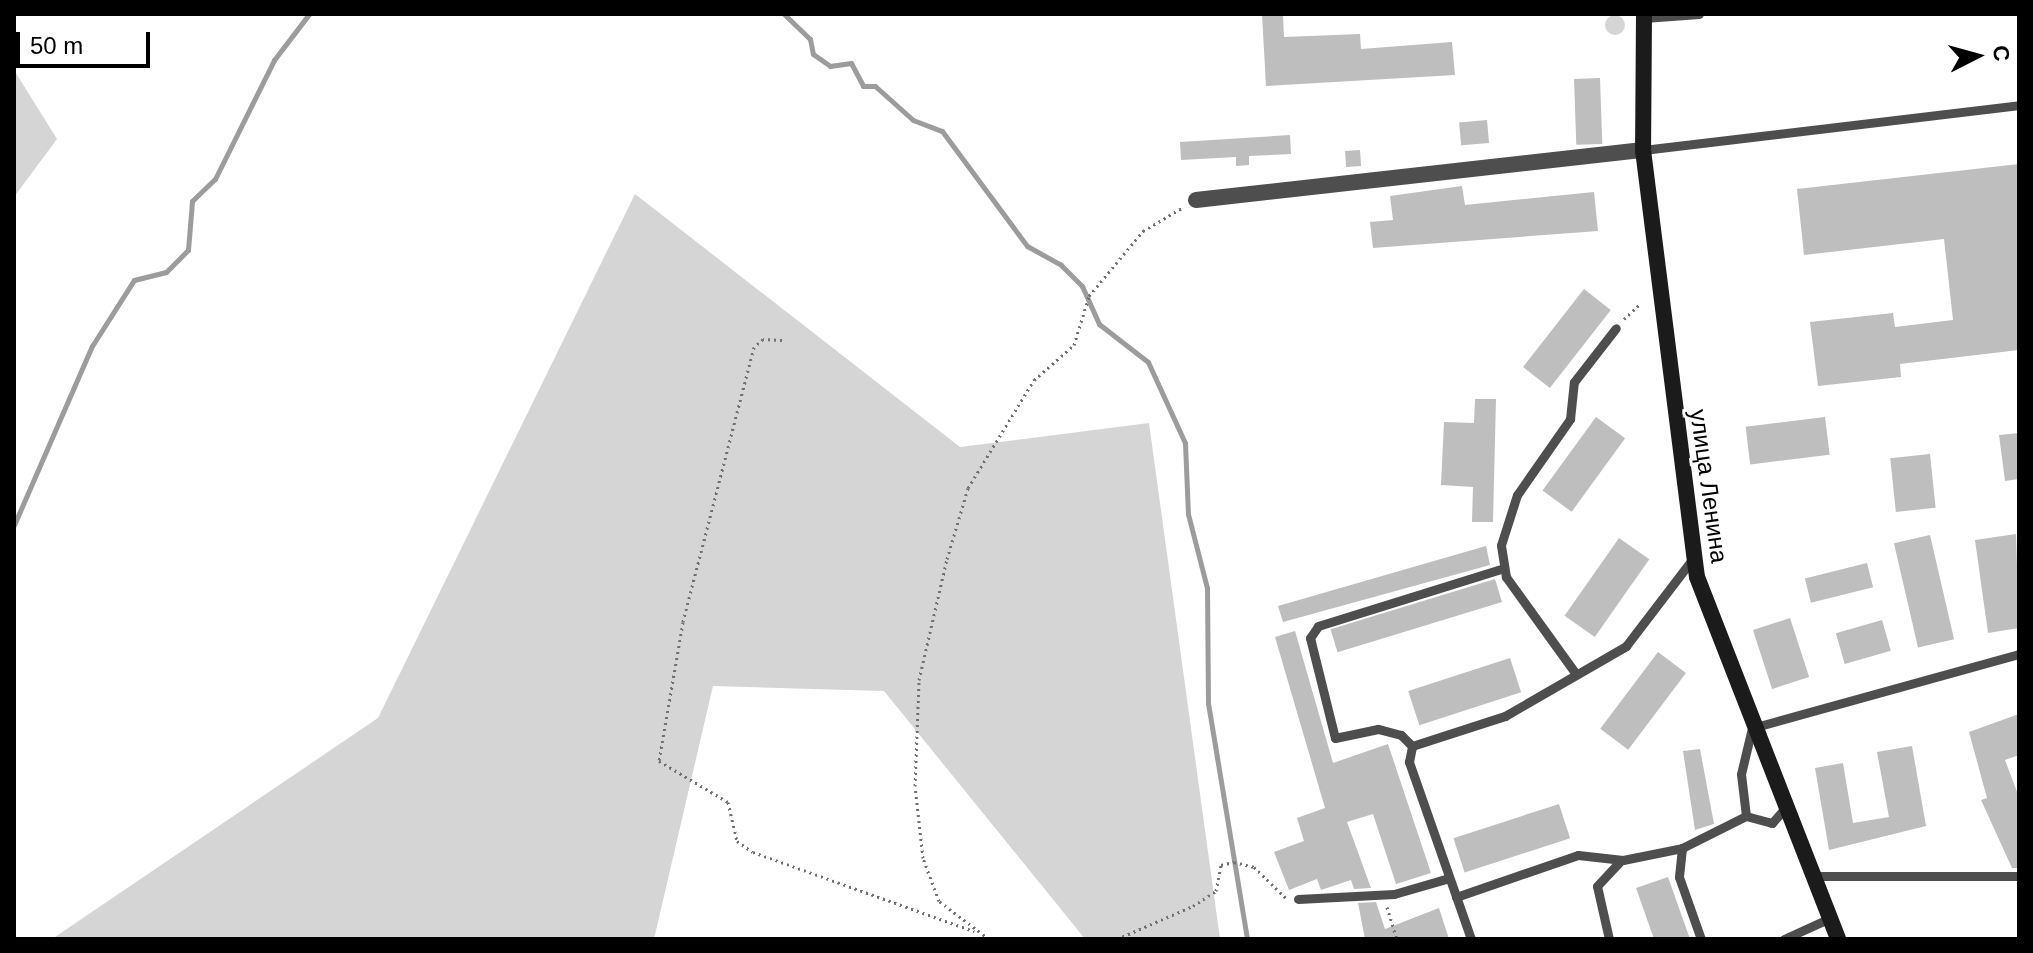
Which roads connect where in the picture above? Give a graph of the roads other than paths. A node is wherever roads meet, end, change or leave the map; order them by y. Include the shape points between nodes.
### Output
1 (1699, 14) edge
2 (1644, 16) edge
3 (2019, 105) edge
4 (1643, 150) junction
5 (1196, 200) road end
6 (1616, 328) road end
7 (1694, 557) junction
8 (1504, 568) junction
9 (2019, 654) edge
10 (1576, 674) junction
11 (1752, 728) junction
12 (1412, 746) junction
13 (1785, 807) junction
14 (1746, 816) junction
15 (1682, 848) junction
16 (1623, 860) junction
17 (1813, 876) junction
18 (2019, 876) edge
19 (1449, 878) junction
20 (1456, 897) junction
21 (1298, 899) road end
22 (1830, 918) junction
23 (1471, 939) edge
24 (1609, 939) edge
25 (1701, 939) edge
26 (1784, 939) edge
27 (1838, 939) edge

1 - 2 lane
2 - 4 street, улица Ленина
3 - 4 lane
4 - 5 street
4 - 7 street, улица Ленина
6 - 8 lane via 1574,382 1570,419 1517,495 1501,545
7 - 10 lane via 1626,646
7 - 11 street, улица Ленина
8 - 10 lane
8 - 12 lane via 1318,626 1310,638 1335,738 1378,729 1401,735
9 - 11 lane
10 - 12 lane via 1505,716
11 - 13 street, улица Ленина
11 - 14 lane via 1741,774
12 - 19 lane via 1409,762
13 - 14 lane via 1772,823
13 - 17 street, улица Ленина
14 - 15 lane
15 - 16 lane
15 - 25 lane via 1679,877
16 - 20 lane via 1578,855
16 - 24 lane via 1605,870 1597,886
17 - 18 lane
17 - 22 street, улица Ленина
19 - 20 lane
19 - 21 lane via 1382,892
20 - 23 lane
22 - 26 lane
22 - 27 street, улица Ленина

